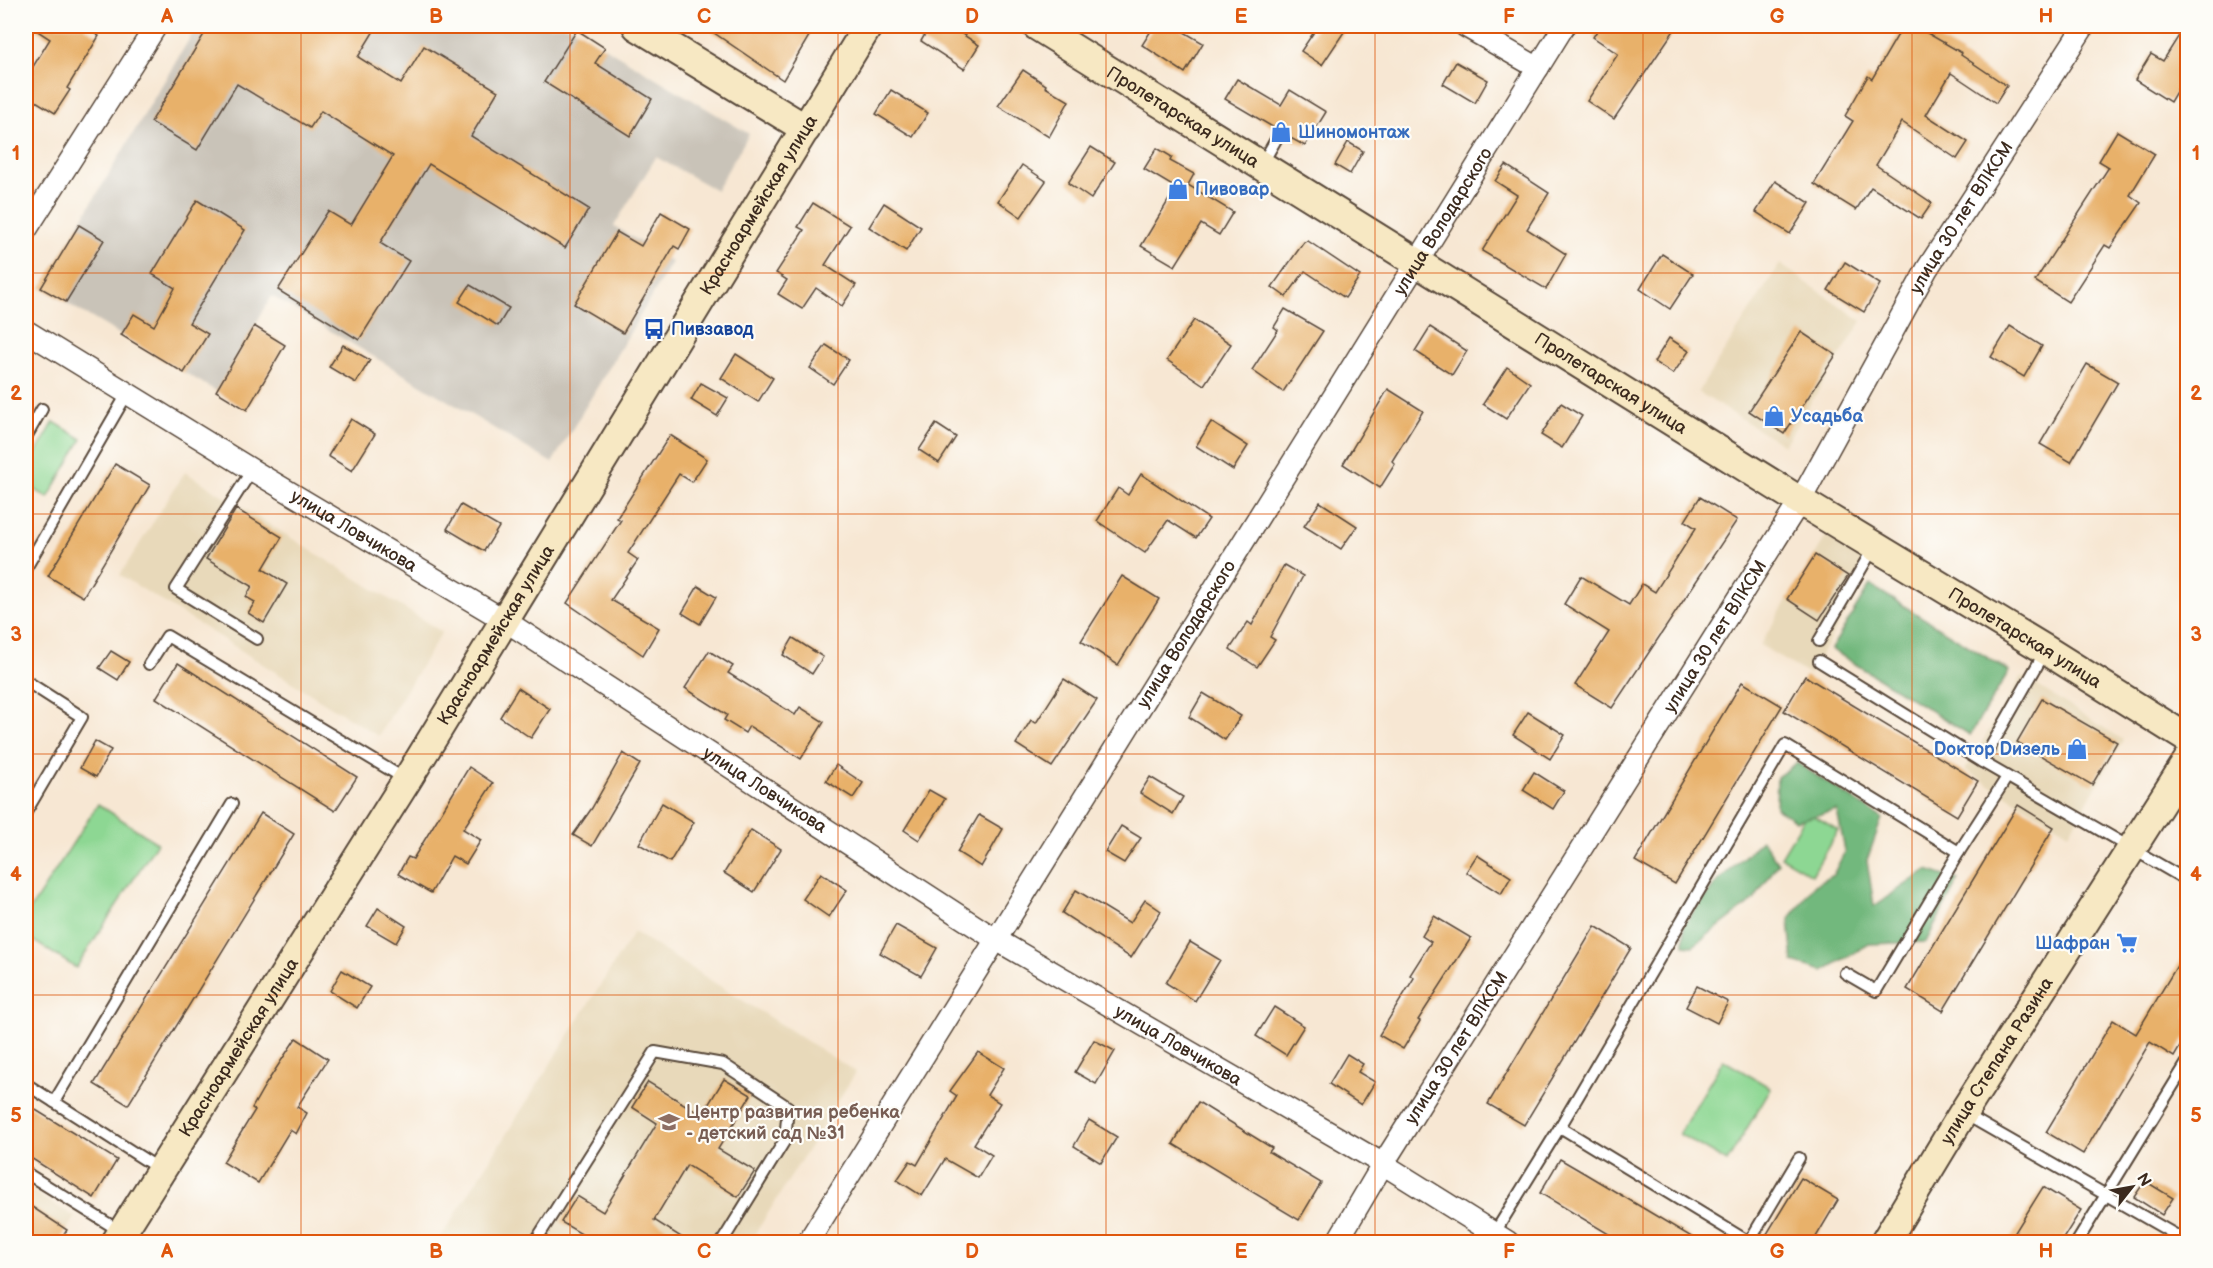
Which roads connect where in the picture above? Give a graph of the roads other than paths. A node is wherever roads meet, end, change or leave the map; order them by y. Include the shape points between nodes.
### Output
1 (156, 26) edge
2 (637, 26) edge
3 (868, 26) edge
4 (1037, 26) edge
5 (1465, 26) edge
6 (1564, 26) edge
7 (2084, 26) edge
8 (1538, 68) junction
9 (806, 129) junction
10 (1278, 136) dead end
11 (1262, 164) junction
12 (26, 231) edge
13 (1418, 261) junction
14 (26, 331) edge
15 (127, 394) junction
16 (42, 409) dead end
17 (26, 437) edge
18 (252, 470) junction
19 (1800, 501) junction
20 (1874, 546) junction
21 (26, 568) edge
22 (504, 620) junction
23 (257, 639) dead end
24 (1819, 640) dead end
25 (2046, 650) junction
26 (1819, 661) dead end
27 (149, 664) dead end
28 (26, 681) edge
29 (2187, 739) edge
30 (2187, 760) edge
31 (1982, 762) junction
32 (2007, 777) junction
33 (407, 780) junction
34 (232, 804) dead end
35 (26, 812) edge
36 (2133, 847) junction
37 (1959, 852) junction
38 (2187, 881) edge
39 (995, 939) junction
40 (1845, 973) dead end
41 (2187, 1061) edge
42 (26, 1084) edge
43 (54, 1102) junction
44 (1963, 1113) junction
45 (1560, 1127) junction
46 (1799, 1158) dead end
47 (1383, 1164) junction
48 (161, 1170) junction
49 (26, 1173) edge
50 (2106, 1196) junction
51 (119, 1238) edge
52 (1501, 1238) edge
53 (535, 1242) edge
54 (722, 1242) edge
55 (808, 1242) edge
56 (1337, 1242) edge
57 (1749, 1242) edge
58 (1885, 1242) edge
59 (2077, 1242) edge
60 (2187, 1242) edge

1 - 12 street
2 - 9 street
3 - 9 street, Красноармейская улица
4 - 11 street, Пролетарская улица
5 - 8 street
6 - 8 street, улица Володарского
7 - 19 street, улица 30 лет ВЛКСМ via 1927,268
8 - 13 street, улица Володарского
9 - 22 street, Красноармейская улица
10 - 11 lane
11 - 13 street, Пролетарская улица
13 - 19 street, Пролетарская улица
13 - 39 street, улица Володарского
14 - 15 street, улица Ловчикова
15 - 18 street, улица Ловчикова
15 - 21 lane
16 - 17 lane
18 - 22 street, улица Ловчикова
18 - 23 lane via 177,589
19 - 20 street, Пролетарская улица
19 - 47 street, улица 30 лет ВЛКСМ
20 - 24 lane
20 - 25 street, Пролетарская улица
22 - 33 street, Красноармейская улица
22 - 39 street, улица Ловчикова
25 - 29 street, Пролетарская улица
25 - 31 lane
26 - 31 lane
27 - 33 lane via 167,636
28 - 35 lane via 82,717
30 - 36 street, улица Степана Разина
31 - 32 lane
32 - 36 lane
32 - 37 lane
33 - 48 street, Красноармейская улица
34 - 43 lane
36 - 38 lane
36 - 44 street, улица Степана Разина
37 - 40 lane via 1876,991
37 - 45 lane via 1785,745
39 - 47 street, улица Ловчикова
39 - 55 street, улица Володарского
41 - 50 lane
42 - 43 lane
43 - 48 lane
44 - 50 lane
44 - 58 street, улица Степана Разина
45 - 52 lane
45 - 57 lane
46 - 57 lane
47 - 52 street, улица Ловчикова
47 - 56 street, улица 30 лет ВЛКСМ
48 - 51 street, Красноармейская улица
49 - 51 lane
50 - 59 lane
50 - 60 lane
53 - 54 lane via 655,1052 723,1064 788,1107 785,1140

